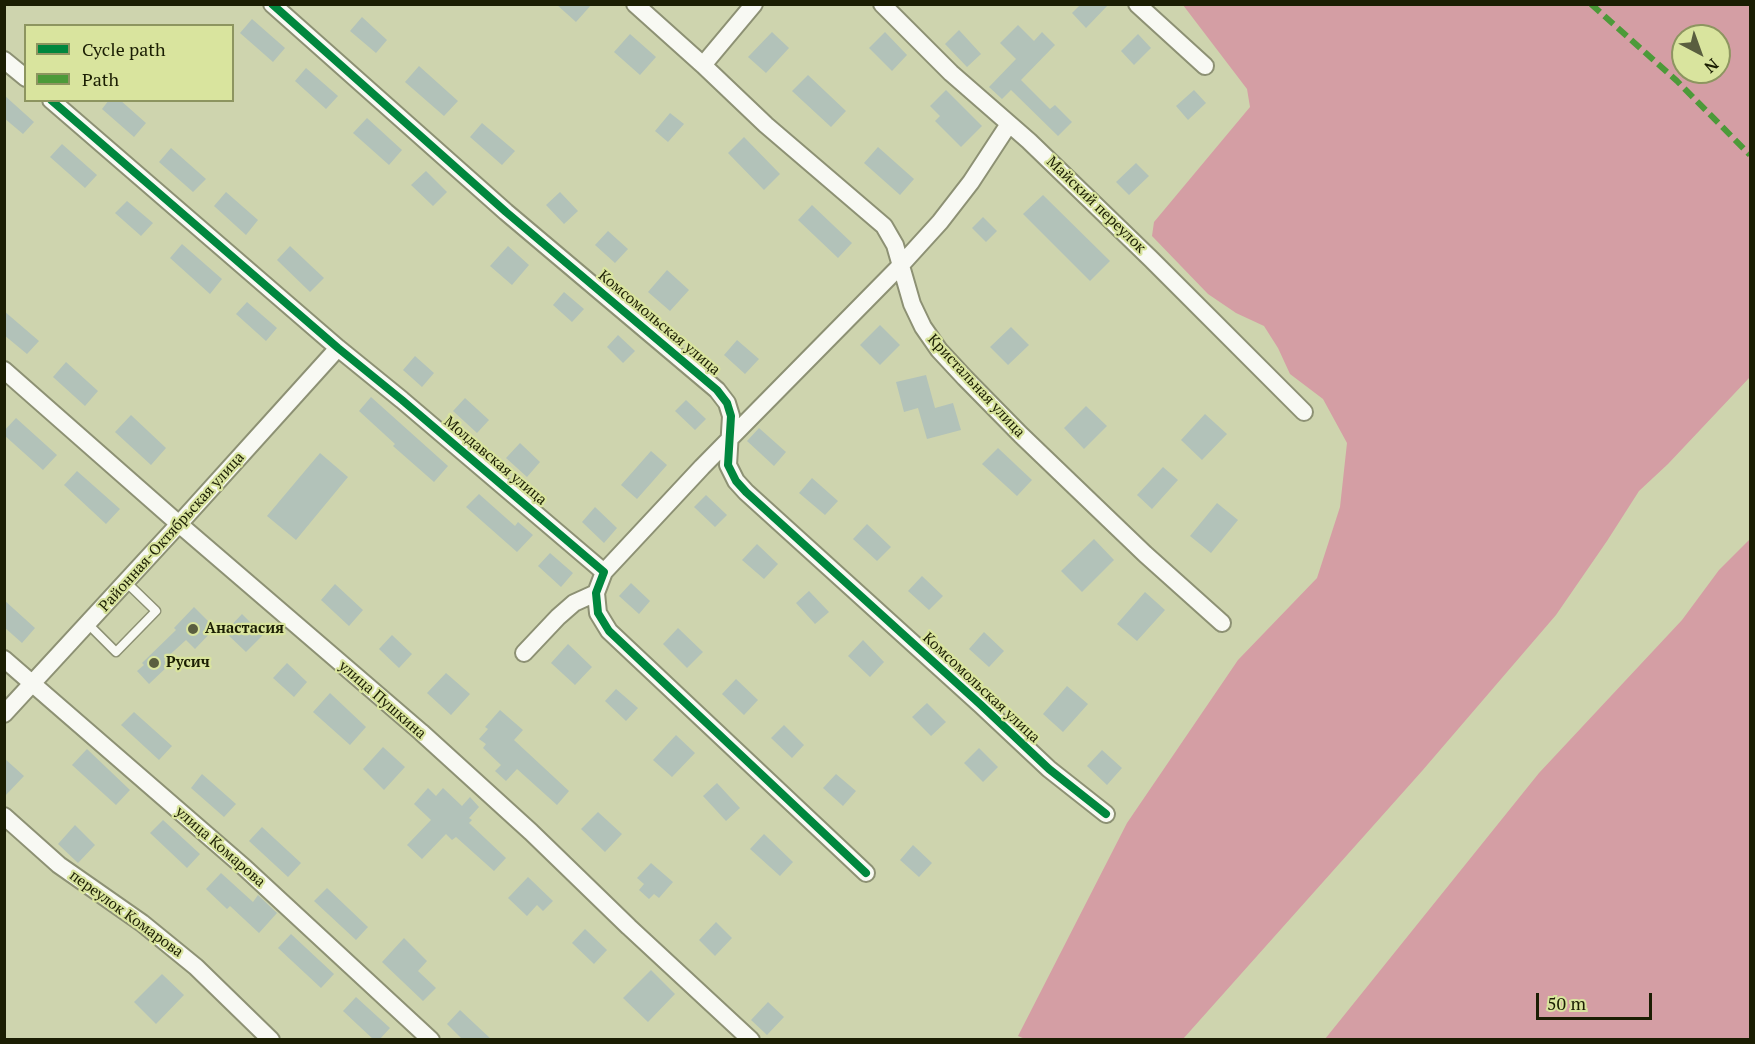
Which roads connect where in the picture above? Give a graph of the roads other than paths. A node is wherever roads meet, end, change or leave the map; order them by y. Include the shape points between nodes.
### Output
1 (272, 4) edge
2 (634, 4) edge
3 (754, 4) edge
4 (882, 4) edge
5 (1137, 4) edge
6 (4, 60) edge
7 (703, 65) junction
8 (1205, 66) dead end
9 (24, 76) edge
10 (53, 102) edge
11 (1009, 124) junction
12 (900, 266) junction
13 (338, 348) junction
14 (4, 370) edge
15 (1304, 412) dead end
16 (729, 440) junction
17 (728, 465) junction
18 (702, 467) junction
19 (179, 524) junction
20 (604, 572) junction
21 (126, 582) junction
22 (596, 593) junction
23 (1222, 623) dead end
24 (88, 624) junction
25 (524, 653) dead end
26 (4, 660) edge
27 (32, 684) junction
28 (4, 714) edge
29 (1106, 814) dead end
30 (4, 816) edge
31 (866, 873) dead end
32 (271, 1040) edge
33 (431, 1040) edge
34 (751, 1040) edge

1 - 16 street, Комсомольская улица via 506,212 717,390 731,416
2 - 7 street, Кристальная улица
3 - 7 street
4 - 11 street, Майский переулок
5 - 8 street
6 - 9 street
7 - 12 street, Кристальная улица via 884,226 895,245
10 - 13 street, Молдавская улица
11 - 12 street via 971,183
11 - 15 street, Майский переулок
12 - 16 street
12 - 23 street, Кристальная улица via 912,304 939,350 1021,435
13 - 19 street, Районная-Октябрьская улица
13 - 20 street, Молдавская улица
14 - 19 street, улица Пушкина
16 - 17 street, Комсомольская улица
16 - 18 street
17 - 18 street
17 - 29 street, Комсомольская улица via 746,492 1048,769
18 - 20 street
19 - 21 street, Районная-Октябрьская улица
19 - 34 street, улица Пушкина via 421,732
20 - 22 street
21 - 24 street, Районная-Октябрьская улица
21 - 24 lane via 156,611 116,652
22 - 25 street via 574,603
22 - 31 street via 598,613 609,631
24 - 27 street, Районная-Октябрьская улица
26 - 27 street, улица Комарова
27 - 28 street, Районная-Октябрьская улица
27 - 33 street, улица Комарова via 245,868
30 - 32 street, переулок Комарова via 59,865 142,923 195,967

